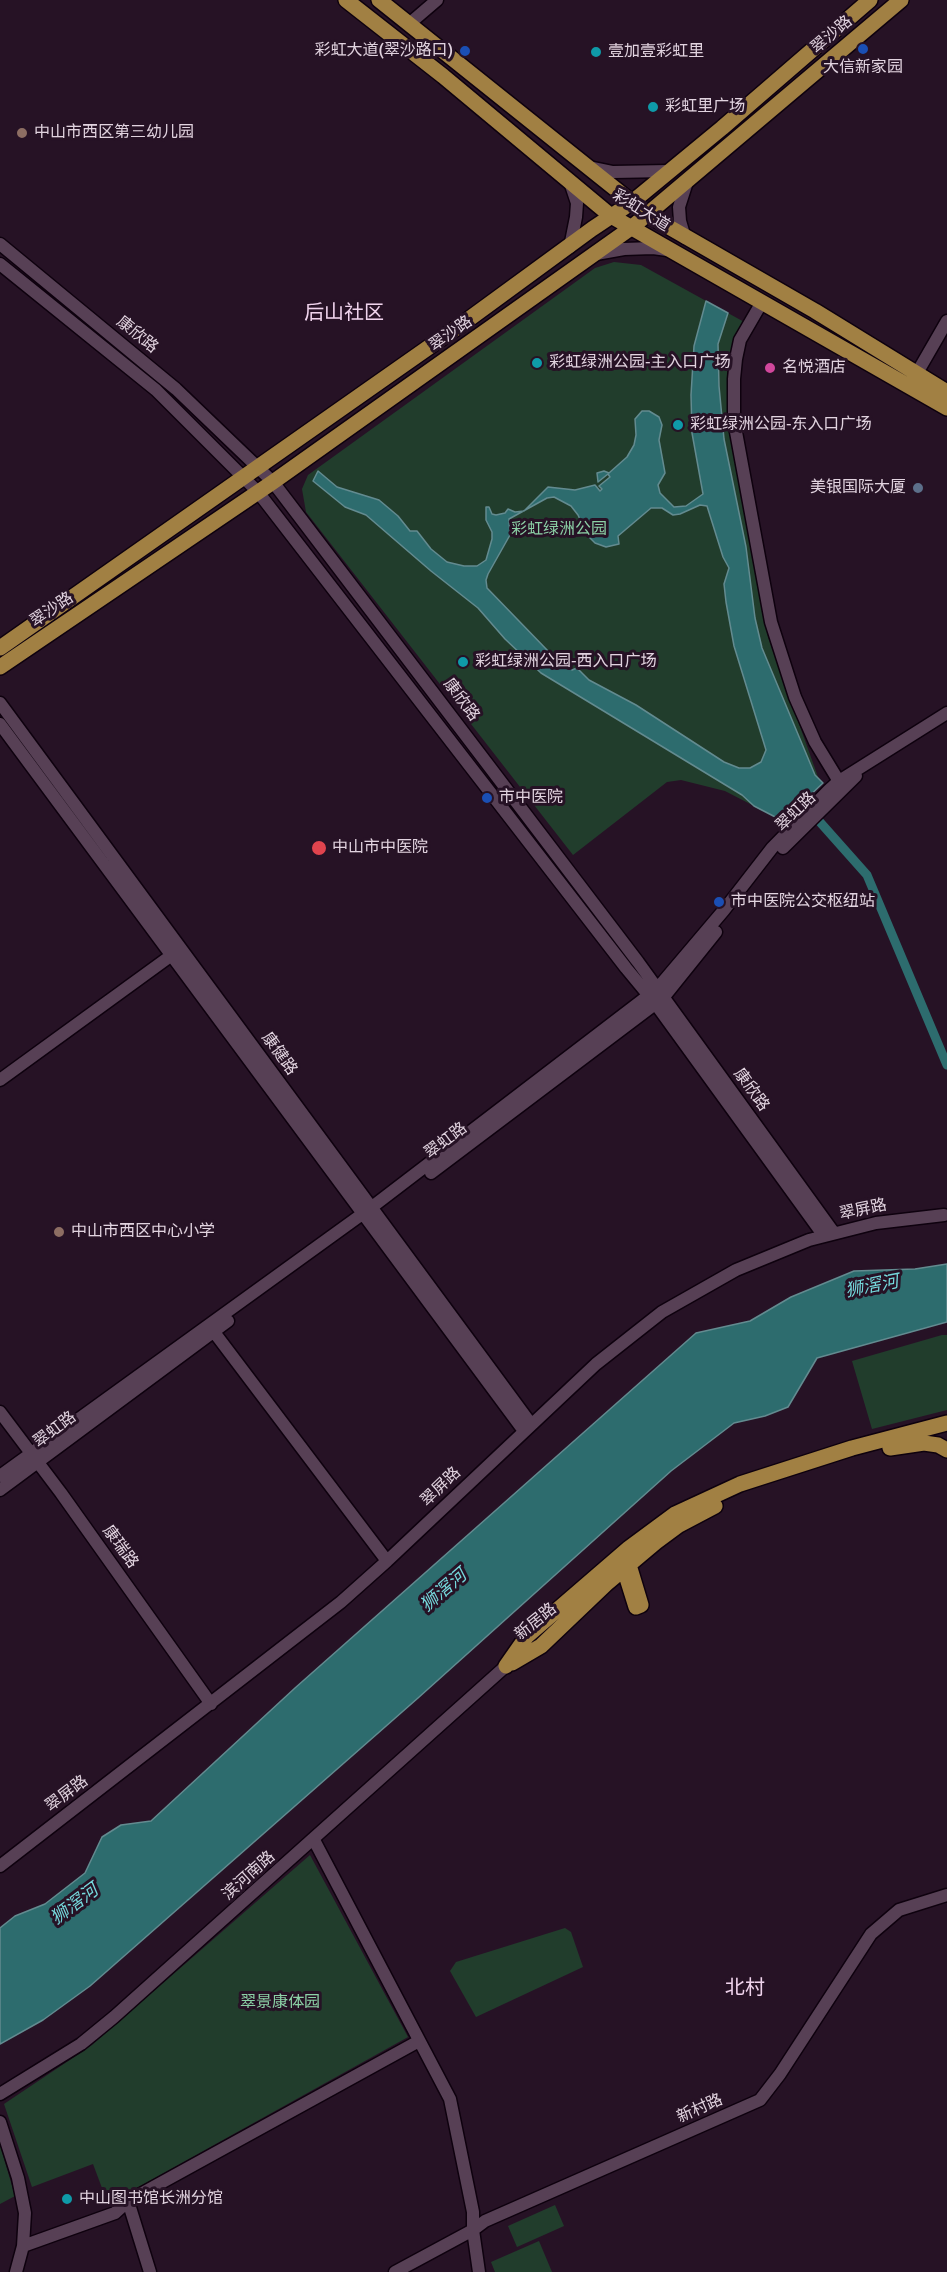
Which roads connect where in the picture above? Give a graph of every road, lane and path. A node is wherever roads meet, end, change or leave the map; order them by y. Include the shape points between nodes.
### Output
1 (346, 0) edge
2 (379, 0) edge
3 (437, 0) edge
4 (870, 0) edge
5 (901, 0) edge
6 (409, 24) junction
7 (587, 167) junction
8 (668, 171) junction
9 (570, 182) junction
10 (687, 182) junction
11 (631, 203) junction
12 (648, 215) junction
13 (611, 216) junction
14 (631, 228) junction
15 (685, 238) junction
16 (0, 244) edge
17 (570, 247) junction
18 (671, 251) junction
19 (591, 255) junction
20 (0, 264) edge
21 (762, 302) junction
22 (947, 321) edge
23 (917, 373) junction
24 (947, 392) edge
25 (947, 408) edge
26 (258, 467) junction
27 (242, 478) junction
28 (273, 482) junction
29 (258, 492) junction
30 (0, 648) edge
31 (0, 667) edge
32 (0, 703) edge
33 (947, 713) edge
34 (0, 724) edge
35 (837, 789) junction
36 (181, 949) junction
37 (170, 956) junction
38 (656, 996) junction
39 (0, 1080) edge
40 (369, 1214) junction
41 (944, 1215) dead end
42 (829, 1234) junction
43 (214, 1332) junction
44 (0, 1412) edge
45 (947, 1423) edge
46 (528, 1428) junction
47 (947, 1431) edge
48 (890, 1448) junction
49 (947, 1450) edge
50 (30, 1452) junction
51 (38, 1463) junction
52 (0, 1476) edge
53 (0, 1490) edge
54 (624, 1560) junction
55 (387, 1561) junction
56 (506, 1666) joint
57 (211, 1704) junction
58 (314, 1840) junction
59 (0, 1866) edge
60 (947, 1895) edge
61 (419, 2041) junction
62 (0, 2094) edge
63 (0, 2122) edge
64 (128, 2201) junction
65 (473, 2230) junction
66 (23, 2246) junction
67 (16, 2272) edge
68 (150, 2272) edge
69 (395, 2272) edge
70 (479, 2272) edge

1 - 9 main road, 彩虹大道
2 - 6 main road, 彩虹大道
3 - 6 street
4 - 8 main road, 翠沙路
5 - 10 main road, 翠沙路
6 - 7 main road, 彩虹大道
7 - 8 street via 613,172
7 - 11 main road, 彩虹大道
8 - 11 main road, 翠沙路
9 - 13 main road, 彩虹大道
9 - 17 street via 577,203
10 - 12 main road, 翠沙路
10 - 15 street via 679,207
11 - 12 main road, 彩虹大道
11 - 13 main road, 翠沙路
12 - 14 main road, 翠沙路
12 - 15 main road, 彩虹大道
13 - 14 main road, 彩虹大道
13 - 17 main road, 翠沙路
14 - 18 main road, 彩虹大道
14 - 19 main road, 翠沙路
15 - 23 main road, 彩虹大道
16 - 26 street, 康欣路 via 176,389
17 - 26 main road, 翠沙路
18 - 19 street via 624,249
18 - 21 main road, 彩虹大道
19 - 28 main road, 翠沙路
20 - 27 street, 康欣路 via 156,390
21 - 25 main road, 彩虹大道
21 - 35 street via 740,340 734,379 735,421 771,621 799,706
22 - 23 street
23 - 24 main road, 彩虹大道
26 - 27 main road, 翠沙路
26 - 28 street, 康欣路
27 - 29 street, 康欣路
27 - 30 main road, 翠沙路
28 - 29 main road, 翠沙路
28 - 38 street, 康欣路
29 - 31 main road, 翠沙路
29 - 38 street, 康欣路
32 - 36 street, 康健路
33 - 35 street, 翠虹路 via 864,766
34 - 37 street, 康健路
35 - 38 street, 翠虹路 via 772,848
36 - 37 street
36 - 40 street, 康健路
37 - 39 street
37 - 40 street, 康健路
38 - 40 street, 翠虹路
38 - 42 street, 康欣路
40 - 43 street, 翠虹路
40 - 46 street, 康健路
40 - 50 street, 翠虹路
41 - 42 street, 翠屏路 via 887,1221
42 - 46 street, 翠屏路 via 736,1270 662,1312 596,1364
43 - 51 street, 翠虹路
43 - 55 street
44 - 50 street, 康瑞路
45 - 54 main road, 新居路 via 740,1484 675,1514
46 - 55 street, 翠屏路
47 - 48 main road, 新居路
48 - 49 main road via 924,1443
48 - 54 main road, 新居路 via 753,1490 703,1511
50 - 51 street, 康瑞路
50 - 52 street, 翠虹路
51 - 53 street, 翠虹路
51 - 57 street, 康瑞路
54 - 56 main road, 新居路 via 541,1646
55 - 57 street, 翠屏路
56 - 58 street, 滨河南路
57 - 59 street, 翠屏路
58 - 61 street
58 - 62 street, 滨河南路 via 98,2031
60 - 65 street, 新村路 via 899,1910 871,1934 760,2100
61 - 64 street
61 - 65 street via 450,2099 473,2212
63 - 66 street via 25,2213
64 - 66 street via 115,2213
64 - 68 street
65 - 69 street, 新村路
65 - 70 street
66 - 67 street

